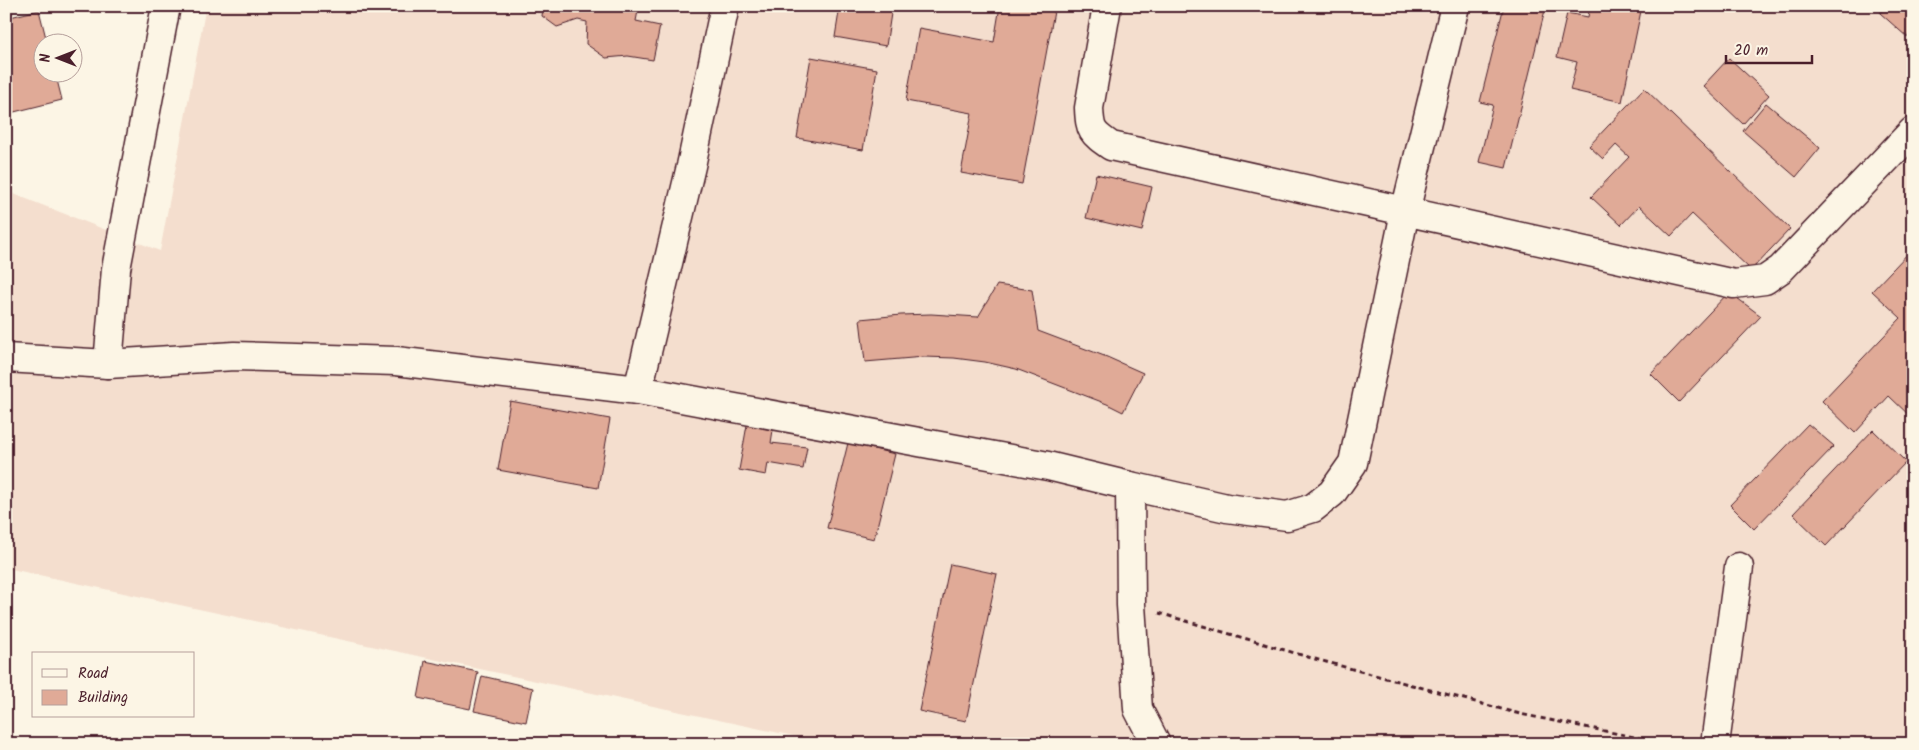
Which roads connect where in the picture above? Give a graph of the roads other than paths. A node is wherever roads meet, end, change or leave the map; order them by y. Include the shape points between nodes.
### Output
1 (166, 6) edge
2 (725, 6) edge
3 (1107, 6) edge
4 (1455, 6) edge
5 (1913, 131) edge
6 (1405, 212) junction
7 (6, 358) edge
8 (108, 364) junction
9 (638, 390) junction
10 (1130, 486) junction
11 (1739, 567) dead end
12 (1156, 744) edge
13 (1715, 744) edge

1 - 8 street via 116,269
2 - 9 street
3 - 6 street via 1089,108 1090,124 1096,136 1111,146
4 - 6 street
5 - 6 street via 1781,270 1765,280 1734,284
6 - 10 street via 1353,463 1332,493 1312,508 1287,516 1226,508
7 - 8 street
8 - 9 street via 234,356 396,361
9 - 10 street via 1048,466
10 - 12 street via 1131,605 1138,709
11 - 13 street

